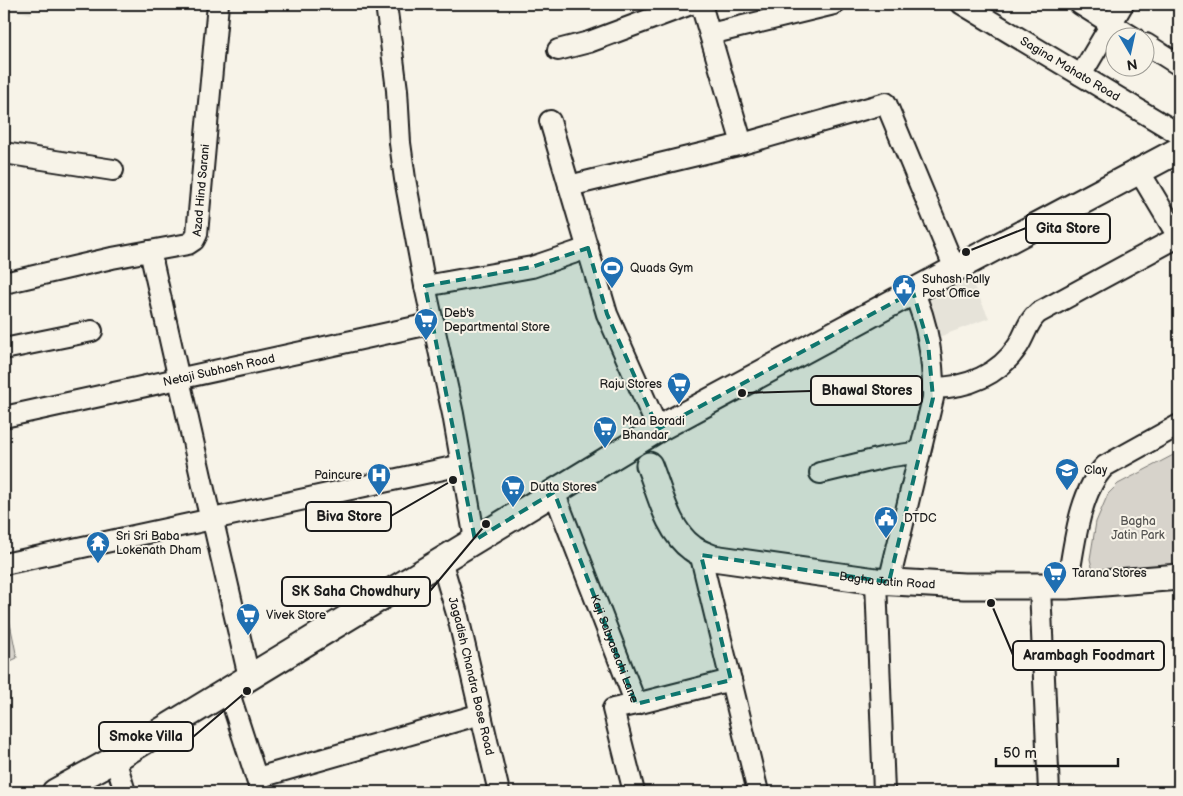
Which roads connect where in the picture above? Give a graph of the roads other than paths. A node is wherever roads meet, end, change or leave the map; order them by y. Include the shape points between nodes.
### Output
1 (218, 4) edge
2 (386, 4) edge
3 (691, 4) edge
4 (701, 4) edge
5 (834, 4) edge
6 (962, 4) edge
7 (1080, 4) edge
8 (1123, 4) edge
9 (1111, 24) junction
10 (1118, 28) edge
11 (710, 34) junction
12 (558, 50) dead end
13 (1156, 50) edge
14 (1179, 64) edge
15 (1081, 76) junction
16 (550, 120) dead end
17 (1179, 134) edge
18 (742, 144) junction
19 (1179, 150) edge
20 (4, 153) edge
21 (113, 170) dead end
22 (1139, 171) junction
23 (569, 186) junction
24 (1179, 238) edge
25 (588, 248) junction
26 (150, 251) junction
27 (955, 269) junction
28 (4, 283) edge
29 (425, 286) junction
30 (914, 292) junction
31 (434, 323) junction
32 (92, 331) dead end
33 (4, 349) edge
34 (179, 378) junction
35 (933, 388) junction
36 (4, 417) edge
37 (1179, 425) edge
38 (658, 429) junction
39 (920, 452) junction
40 (613, 456) junction
41 (462, 465) junction
42 (650, 465) junction
43 (820, 473) dead end
44 (554, 492) junction
45 (212, 520) junction
46 (476, 540) junction
47 (700, 553) junction
48 (441, 560) junction
49 (4, 564) edge
50 (1179, 577) edge
51 (882, 582) junction
52 (1067, 586) junction
53 (1040, 588) junction
54 (731, 680) junction
55 (239, 684) junction
56 (636, 704) junction
57 (481, 714) junction
58 (115, 759) junction
59 (259, 785) edge
60 (753, 791) edge
61 (55, 792) edge
62 (125, 792) edge
63 (499, 792) edge
64 (634, 792) edge
65 (884, 792) edge
66 (1049, 792) edge

1 - 26 street, Azad Hind Sarani via 196,238 188,244
2 - 29 street via 400,143
3 - 12 street via 589,42
4 - 11 street
5 - 11 street
6 - 15 street, Sagina Mahato Road
7 - 9 street
8 - 9 street
9 - 10 street
9 - 15 street
11 - 18 street
13 - 14 street
15 - 17 street, Sagina Mahato Road
16 - 23 street
18 - 23 street
18 - 27 street via 886,103
19 - 22 street
20 - 21 street
22 - 24 street
22 - 27 street
23 - 25 street
24 - 35 street via 1038,313 1010,357 990,374 967,384
25 - 29 street via 532,267
25 - 38 street via 607,314
26 - 28 street, Azad Hind Sarani
26 - 34 street
27 - 30 street
29 - 31 street
30 - 35 street via 924,324
30 - 38 street
31 - 34 street, Netaji Subhash Road
31 - 41 street
32 - 33 street
34 - 36 street, Netaji Subhash Road
34 - 45 street
35 - 39 street
37 - 52 street via 1105,466 1097,476 1080,516
38 - 40 street
38 - 42 street
39 - 43 street
39 - 51 street
40 - 42 street
40 - 44 street
41 - 45 street
41 - 46 street
42 - 47 street, Bagha Jatin Road via 670,519 687,544
44 - 46 street
44 - 56 street, Kaji Sabyasachi Lane
45 - 49 street
45 - 55 street
46 - 48 street
47 - 51 street, Bagha Jatin Road via 726,560
47 - 54 street
48 - 55 street
48 - 57 street, Jagadish Chandra Bose Road
50 - 52 street, Bagha Jatin Road
51 - 53 street, Bagha Jatin Road
51 - 65 street
52 - 53 street, Bagha Jatin Road
53 - 66 street
54 - 56 street
54 - 60 street
55 - 58 street
55 - 59 street
56 - 64 street, Kaji Sabyasachi Lane via 613,709
57 - 59 street
57 - 63 street, Jagadish Chandra Bose Road
58 - 61 street
58 - 62 street

